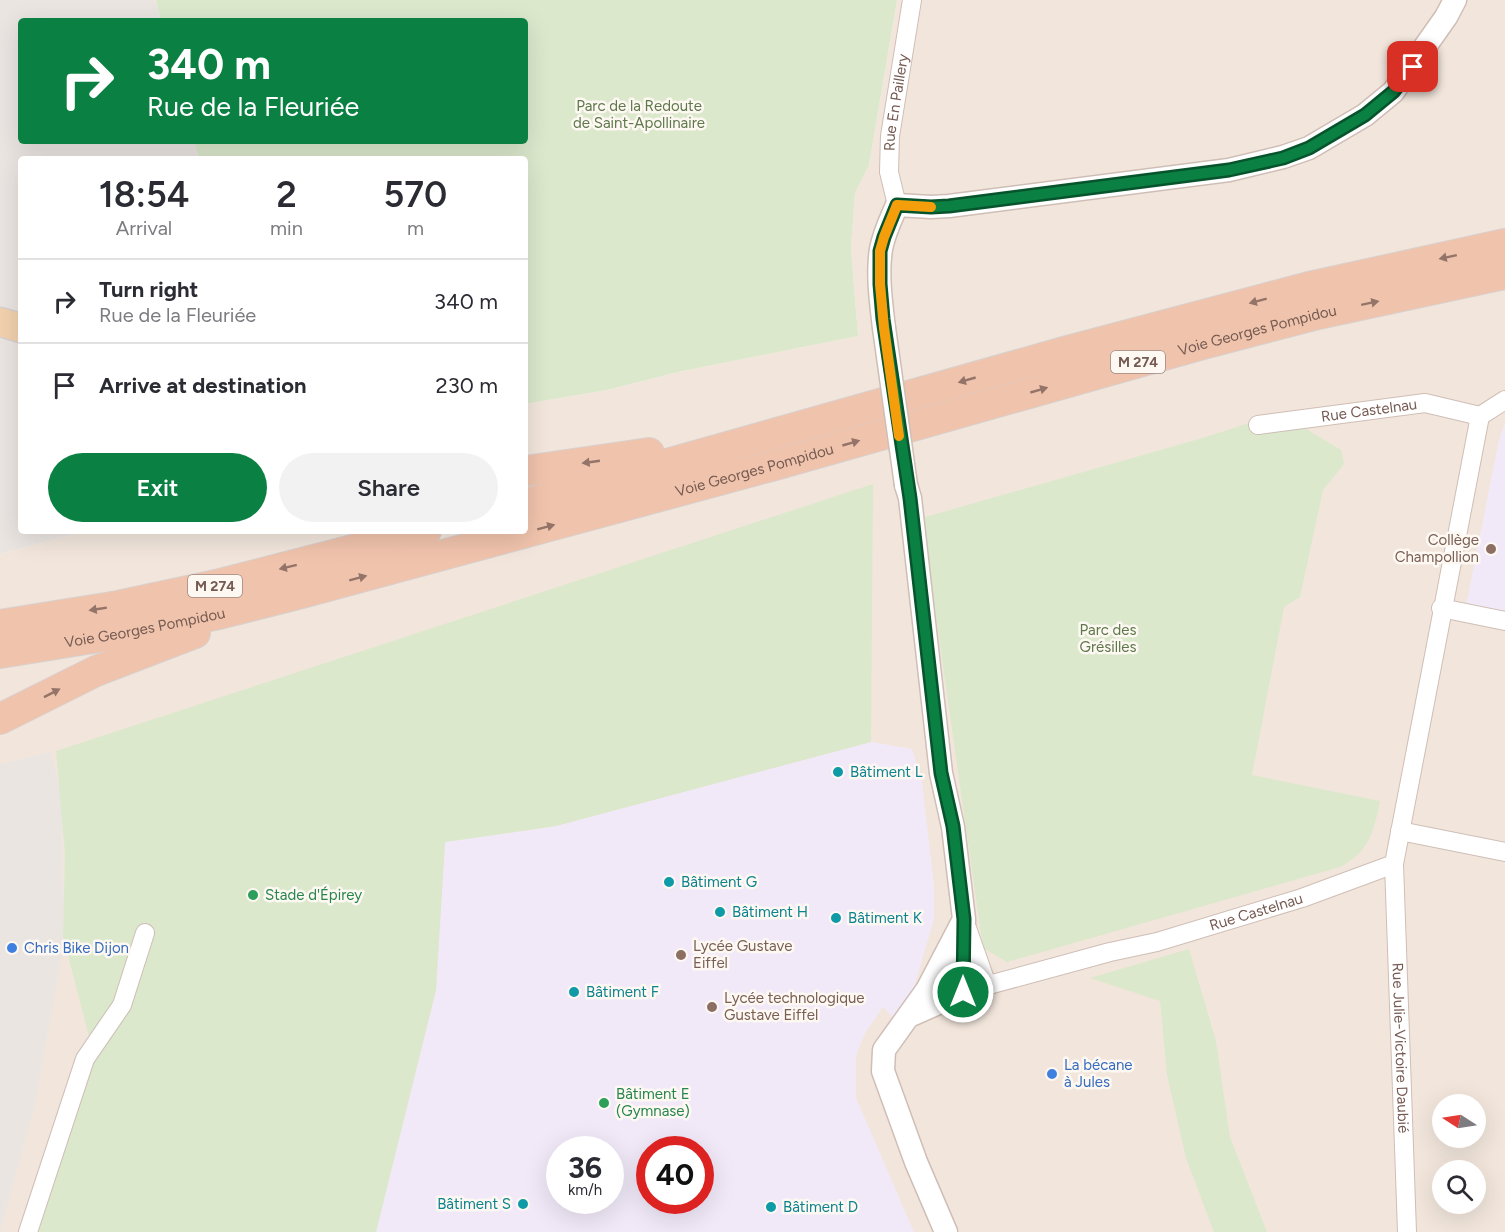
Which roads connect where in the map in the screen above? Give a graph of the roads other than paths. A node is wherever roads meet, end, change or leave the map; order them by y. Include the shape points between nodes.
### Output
1 (912, 0) edge
2 (1455, 0) edge
3 (897, 205) junction
4 (1505, 244) edge
5 (1505, 274) edge
6 (0, 322) edge
7 (18, 327) edge
8 (0, 333) edge
9 (18, 339) edge
10 (1505, 400) edge
11 (1480, 416) junction
12 (814, 423) junction
13 (1258, 425) dead end
14 (528, 471) edge
15 (528, 503) edge
16 (528, 532) edge
17 (414, 534) edge
18 (520, 534) edge
19 (302, 593) junction
20 (1441, 608) junction
21 (1505, 621) edge
22 (0, 625) edge
23 (0, 653) edge
24 (0, 719) edge
25 (1400, 831) junction
26 (1505, 852) edge
27 (1394, 864) junction
28 (964, 919) junction
29 (145, 933) dead end
30 (987, 986) junction
31 (963, 992) junction
32 (909, 1016) junction
33 (28, 1232) edge
34 (946, 1232) edge
35 (1407, 1232) edge

1 - 3 street, Rue En Paillery via 890,136 889,172
2 - 3 street via 1393,92 1365,115 1309,148 1283,158 1229,170 949,206
3 - 28 street, bridge via 880,251 884,328 910,498 941,773 953,826
4 -> 12 highway, Voie Georges Pompidou / M 274 via 1298,290
16 -> 5 highway, Voie Georges Pompidou / M 274 via 1199,345 1318,314
6 - 7 main road
8 - 9 street
10 - 11 street
11 - 13 street, Rue Castelnau via 1425,403
11 - 20 street
12 -> 14 highway
12 - 15 highway, Voie Georges Pompidou / M 274
17 -> 22 highway, Voie Georges Pompidou / M 274 via 205,588
19 -> 18 highway, Voie Georges Pompidou / M 274
19 - 23 highway, Voie Georges Pompidou / M 274 via 134,631
24 -> 19 highway via 123,659
20 - 21 street
20 - 25 street
25 - 26 street
25 - 27 street
27 - 30 street, Rue Castelnau via 1302,898 1157,942
27 - 35 street, Rue Julie-Victoire Daubié
28 - 30 street
28 - 31 street
28 - 32 street
29 - 33 street via 122,1005 86,1059
30 - 31 street, Rue Castelnau
31 - 32 street, Rue Castelnau
32 - 34 street, Rue Castelnau via 884,1050 883,1071

